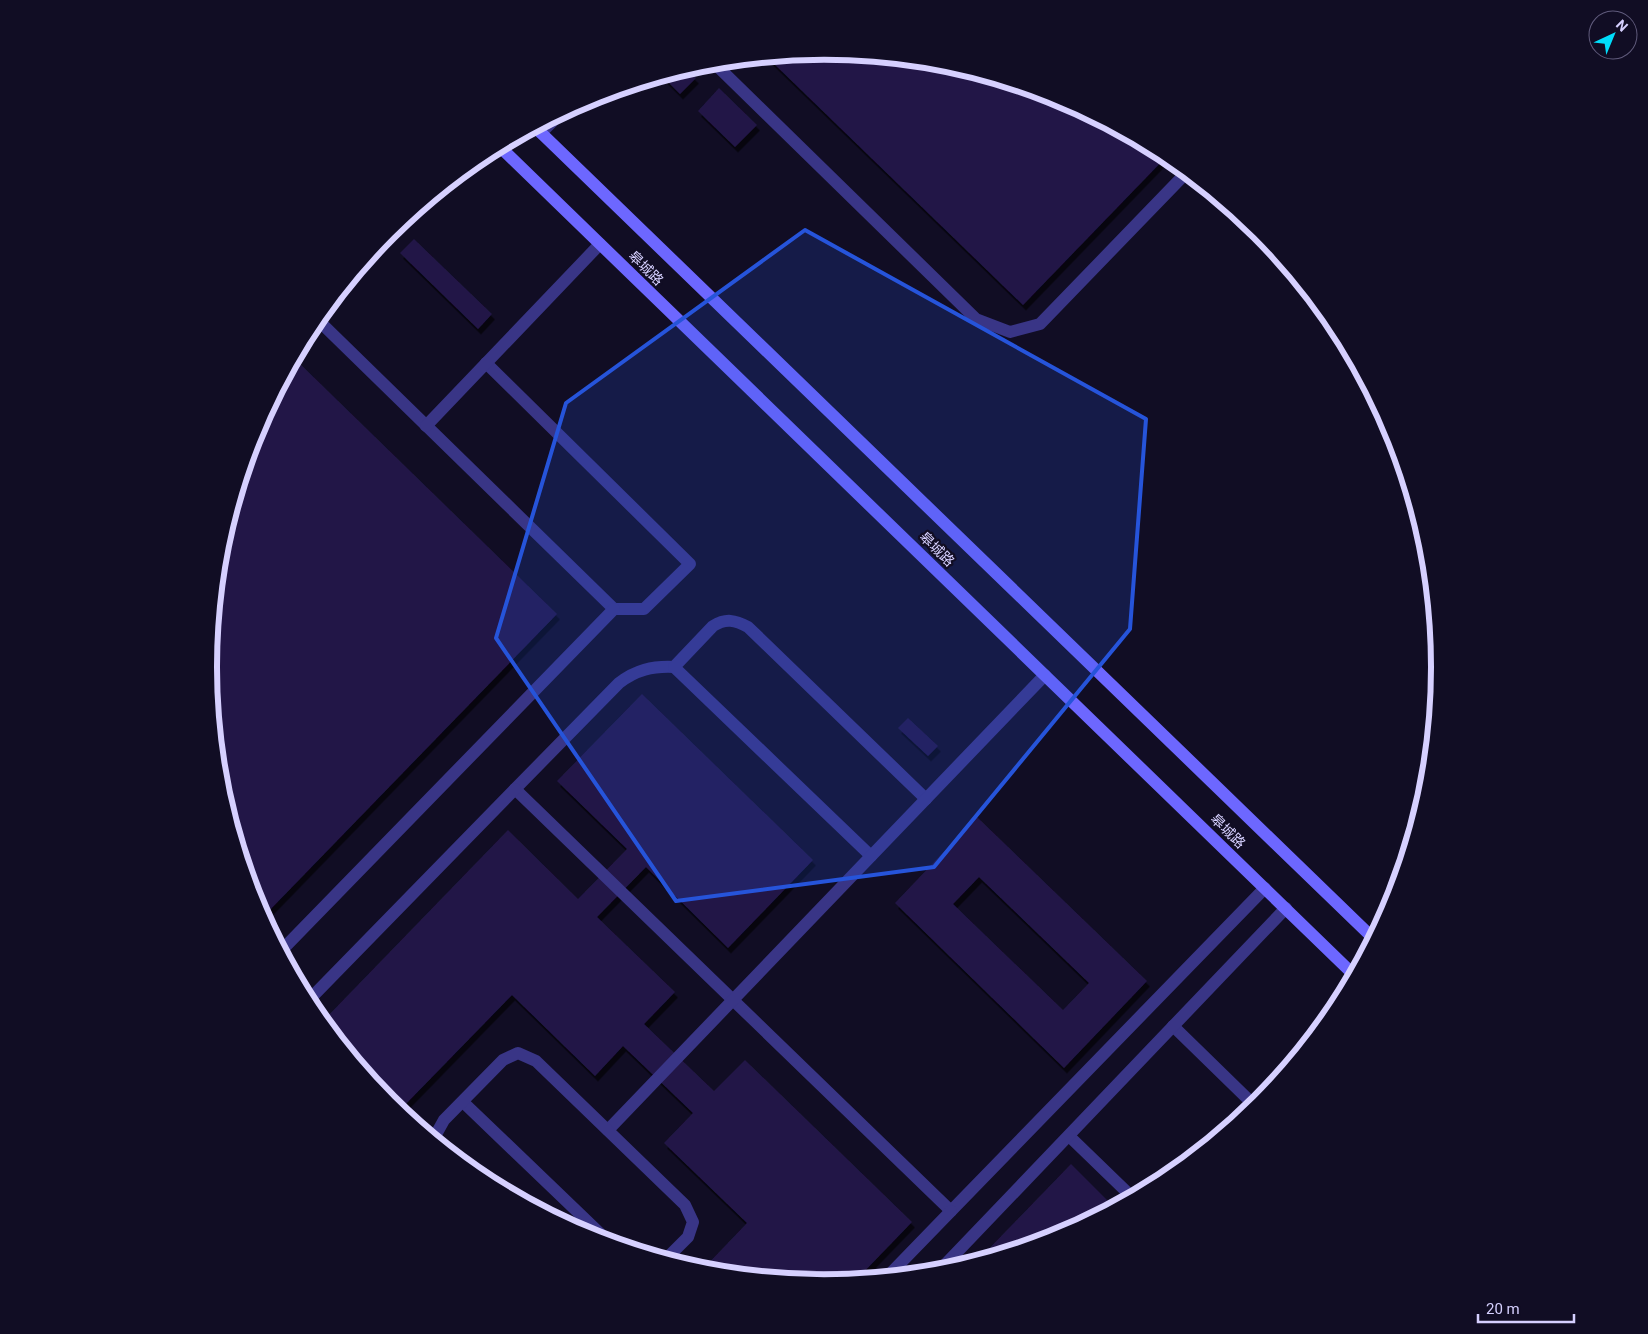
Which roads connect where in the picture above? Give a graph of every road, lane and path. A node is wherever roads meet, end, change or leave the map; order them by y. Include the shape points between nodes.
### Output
1 (721, 69) edge
2 (539, 131) edge
3 (504, 151) edge
4 (1182, 177) edge
5 (600, 244) junction
6 (322, 325) edge
7 (486, 363) junction
8 (426, 426) junction
9 (614, 609) junction
10 (674, 667) junction
11 (1045, 675) junction
12 (516, 789) junction
13 (926, 799) junction
14 (871, 856) junction
15 (1265, 888) junction
16 (1286, 908) junction
17 (1369, 934) edge
18 (286, 946) edge
19 (1350, 971) edge
20 (314, 995) edge
21 (732, 1000) junction
22 (1173, 1026) junction
23 (1249, 1100) edge
24 (463, 1102) junction
25 (608, 1130) junction
26 (436, 1134) edge
27 (1069, 1136) junction
28 (1128, 1193) edge
29 (951, 1211) junction
30 (596, 1230) edge
31 (671, 1254) edge
32 (949, 1260) edge
33 (893, 1270) edge

1 - 4 lane via 976,318 1010,332 1040,324
2 - 17 main road, 皋城路
3 - 5 main road, 皋城路
5 - 7 lane
5 - 11 main road, 皋城路
6 - 8 lane
7 - 8 lane
7 - 9 lane via 690,564 644,609
8 - 9 lane
9 - 18 lane
10 - 12 lane via 644,668 630,674
10 - 13 lane via 721,621 738,622 748,627
10 - 14 lane
11 - 13 lane
11 - 15 main road, 皋城路
12 - 20 lane
12 - 21 lane
13 - 14 lane
14 - 21 lane
15 - 16 main road, 皋城路
15 - 29 lane
16 - 19 main road, 皋城路
16 - 22 lane
21 - 25 lane
21 - 29 lane
22 - 23 lane
22 - 27 lane
24 - 25 lane via 503,1060 518,1053 536,1061
24 - 26 lane via 444,1120
24 - 30 lane
25 - 31 lane via 685,1205 693,1222 688,1237
27 - 28 lane
27 - 32 lane
29 - 33 lane

